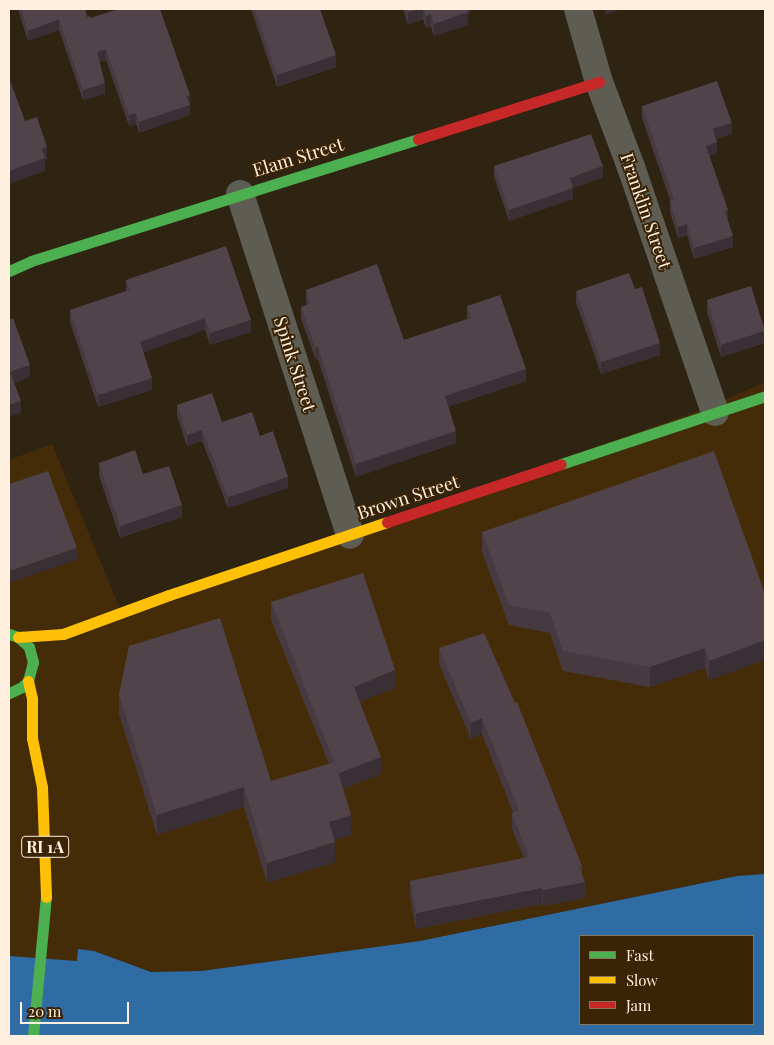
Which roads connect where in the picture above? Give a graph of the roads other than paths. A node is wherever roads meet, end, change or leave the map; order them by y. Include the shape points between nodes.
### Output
1 (578, 9) edge
2 (599, 82) junction
3 (240, 194) junction
4 (9, 271) edge
5 (765, 396) edge
6 (715, 412) junction
7 (350, 534) junction
8 (63, 634) junction
9 (13, 636) edge
10 (33, 662) junction
11 (28, 681) junction
12 (9, 693) edge
13 (18, 724) dead end
14 (32, 738) junction
15 (33, 1036) edge

1 - 2 street, Franklin Street
2 - 3 main road, Elam Street
2 - 6 street, Franklin Street
3 - 4 main road, Elam Street via 31,261
3 - 7 street, Spink Street
5 - 6 main road, Brown Street
6 - 7 main road, Brown Street
7 - 8 main road, Brown Street
8 - 9 main road, Brown Street
8 - 10 main road, Brown Street
9 - 10 main road via 29,647
10 - 11 main road
11 - 12 main road
11 - 14 main road, RI 1A via 32,699
13 - 14 main road
14 - 15 main road, RI 1A via 42,787 47,886

